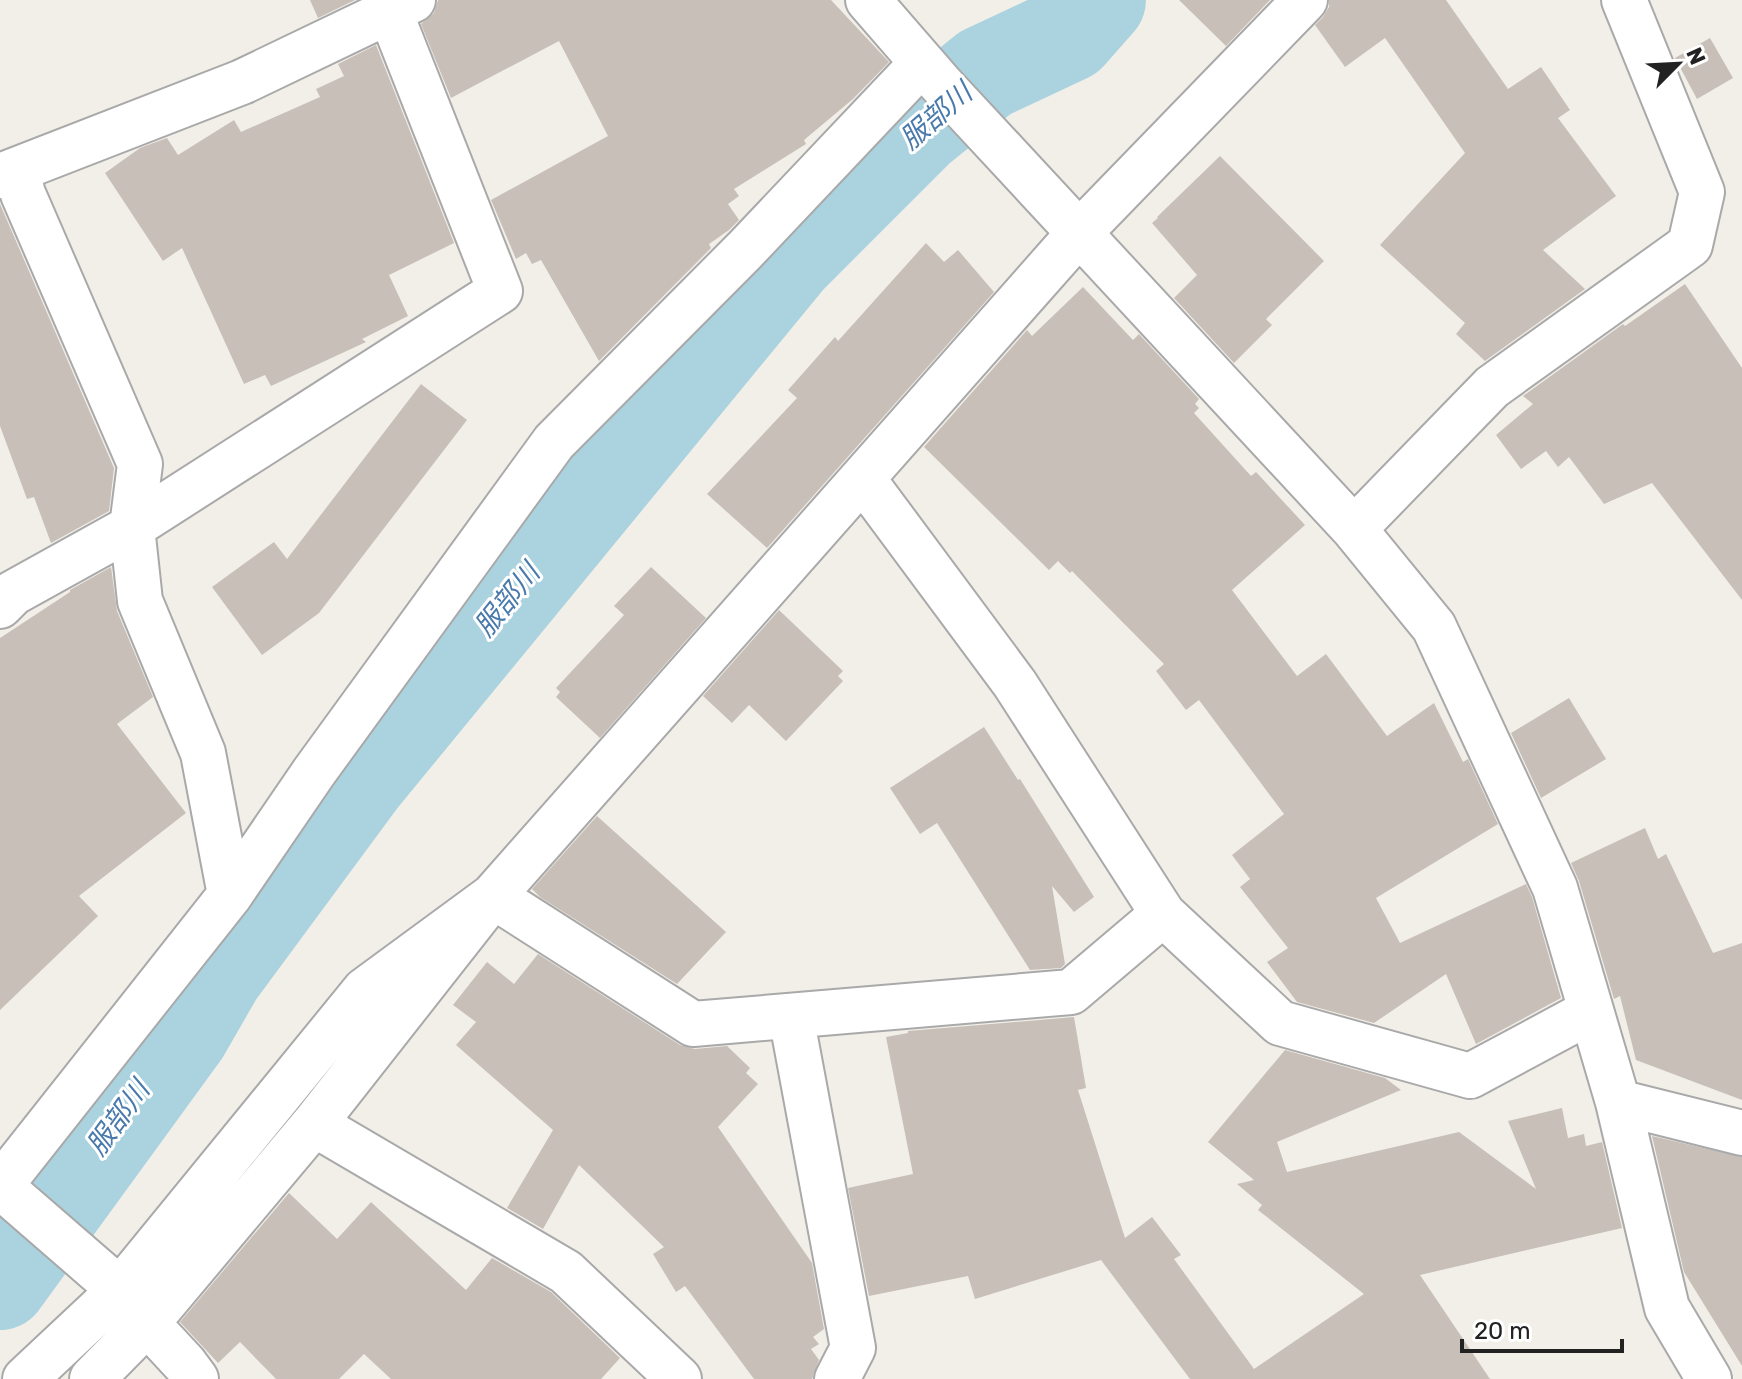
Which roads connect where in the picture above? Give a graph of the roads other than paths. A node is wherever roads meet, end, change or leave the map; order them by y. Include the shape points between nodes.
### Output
1 (1305, 0) edge
2 (1624, 0) edge
3 (877, 3) edge
4 (402, 6) edge
5 (922, 63) junction
6 (8, 173) edge
7 (1080, 232) junction
8 (863, 479) junction
9 (132, 527) junction
10 (1354, 529) junction
11 (0, 606) edge
12 (230, 895) junction
13 (493, 896) junction
14 (1163, 914) junction
15 (1591, 1011) junction
16 (791, 1016) junction
17 (1618, 1102) junction
18 (314, 1124) junction
19 (1742, 1133) edge
20 (0, 1186) edge
21 (118, 1288) junction
22 (147, 1323) junction
23 (25, 1379) edge
24 (92, 1379) edge
25 (196, 1379) edge
26 (679, 1379) edge
27 (837, 1379) edge
28 (1709, 1379) edge

1 - 7 street
2 - 10 street via 1702,192 1690,245 1492,387
3 - 5 street
4 - 6 street via 242,82
4 - 9 street via 500,291
5 - 7 street
5 - 12 street via 554,442
6 - 9 street via 23,194 140,464
7 - 8 street
7 - 10 street
8 - 13 street
8 - 14 street via 1015,684
9 - 11 street via 13,593
9 - 12 street via 140,601 203,753
10 - 15 street via 1434,627 1555,888
12 - 20 street
13 - 16 street via 693,1024
13 - 18 street
13 - 21 street via 365,990
14 - 15 street via 1280,1023 1470,1076
14 - 16 street via 1071,992
15 - 17 street
16 - 27 street via 853,1348
17 - 19 street
17 - 28 street via 1667,1308
18 - 22 street
18 - 26 street via 566,1272
20 - 21 street
21 - 23 street
22 - 24 street
22 - 25 street

